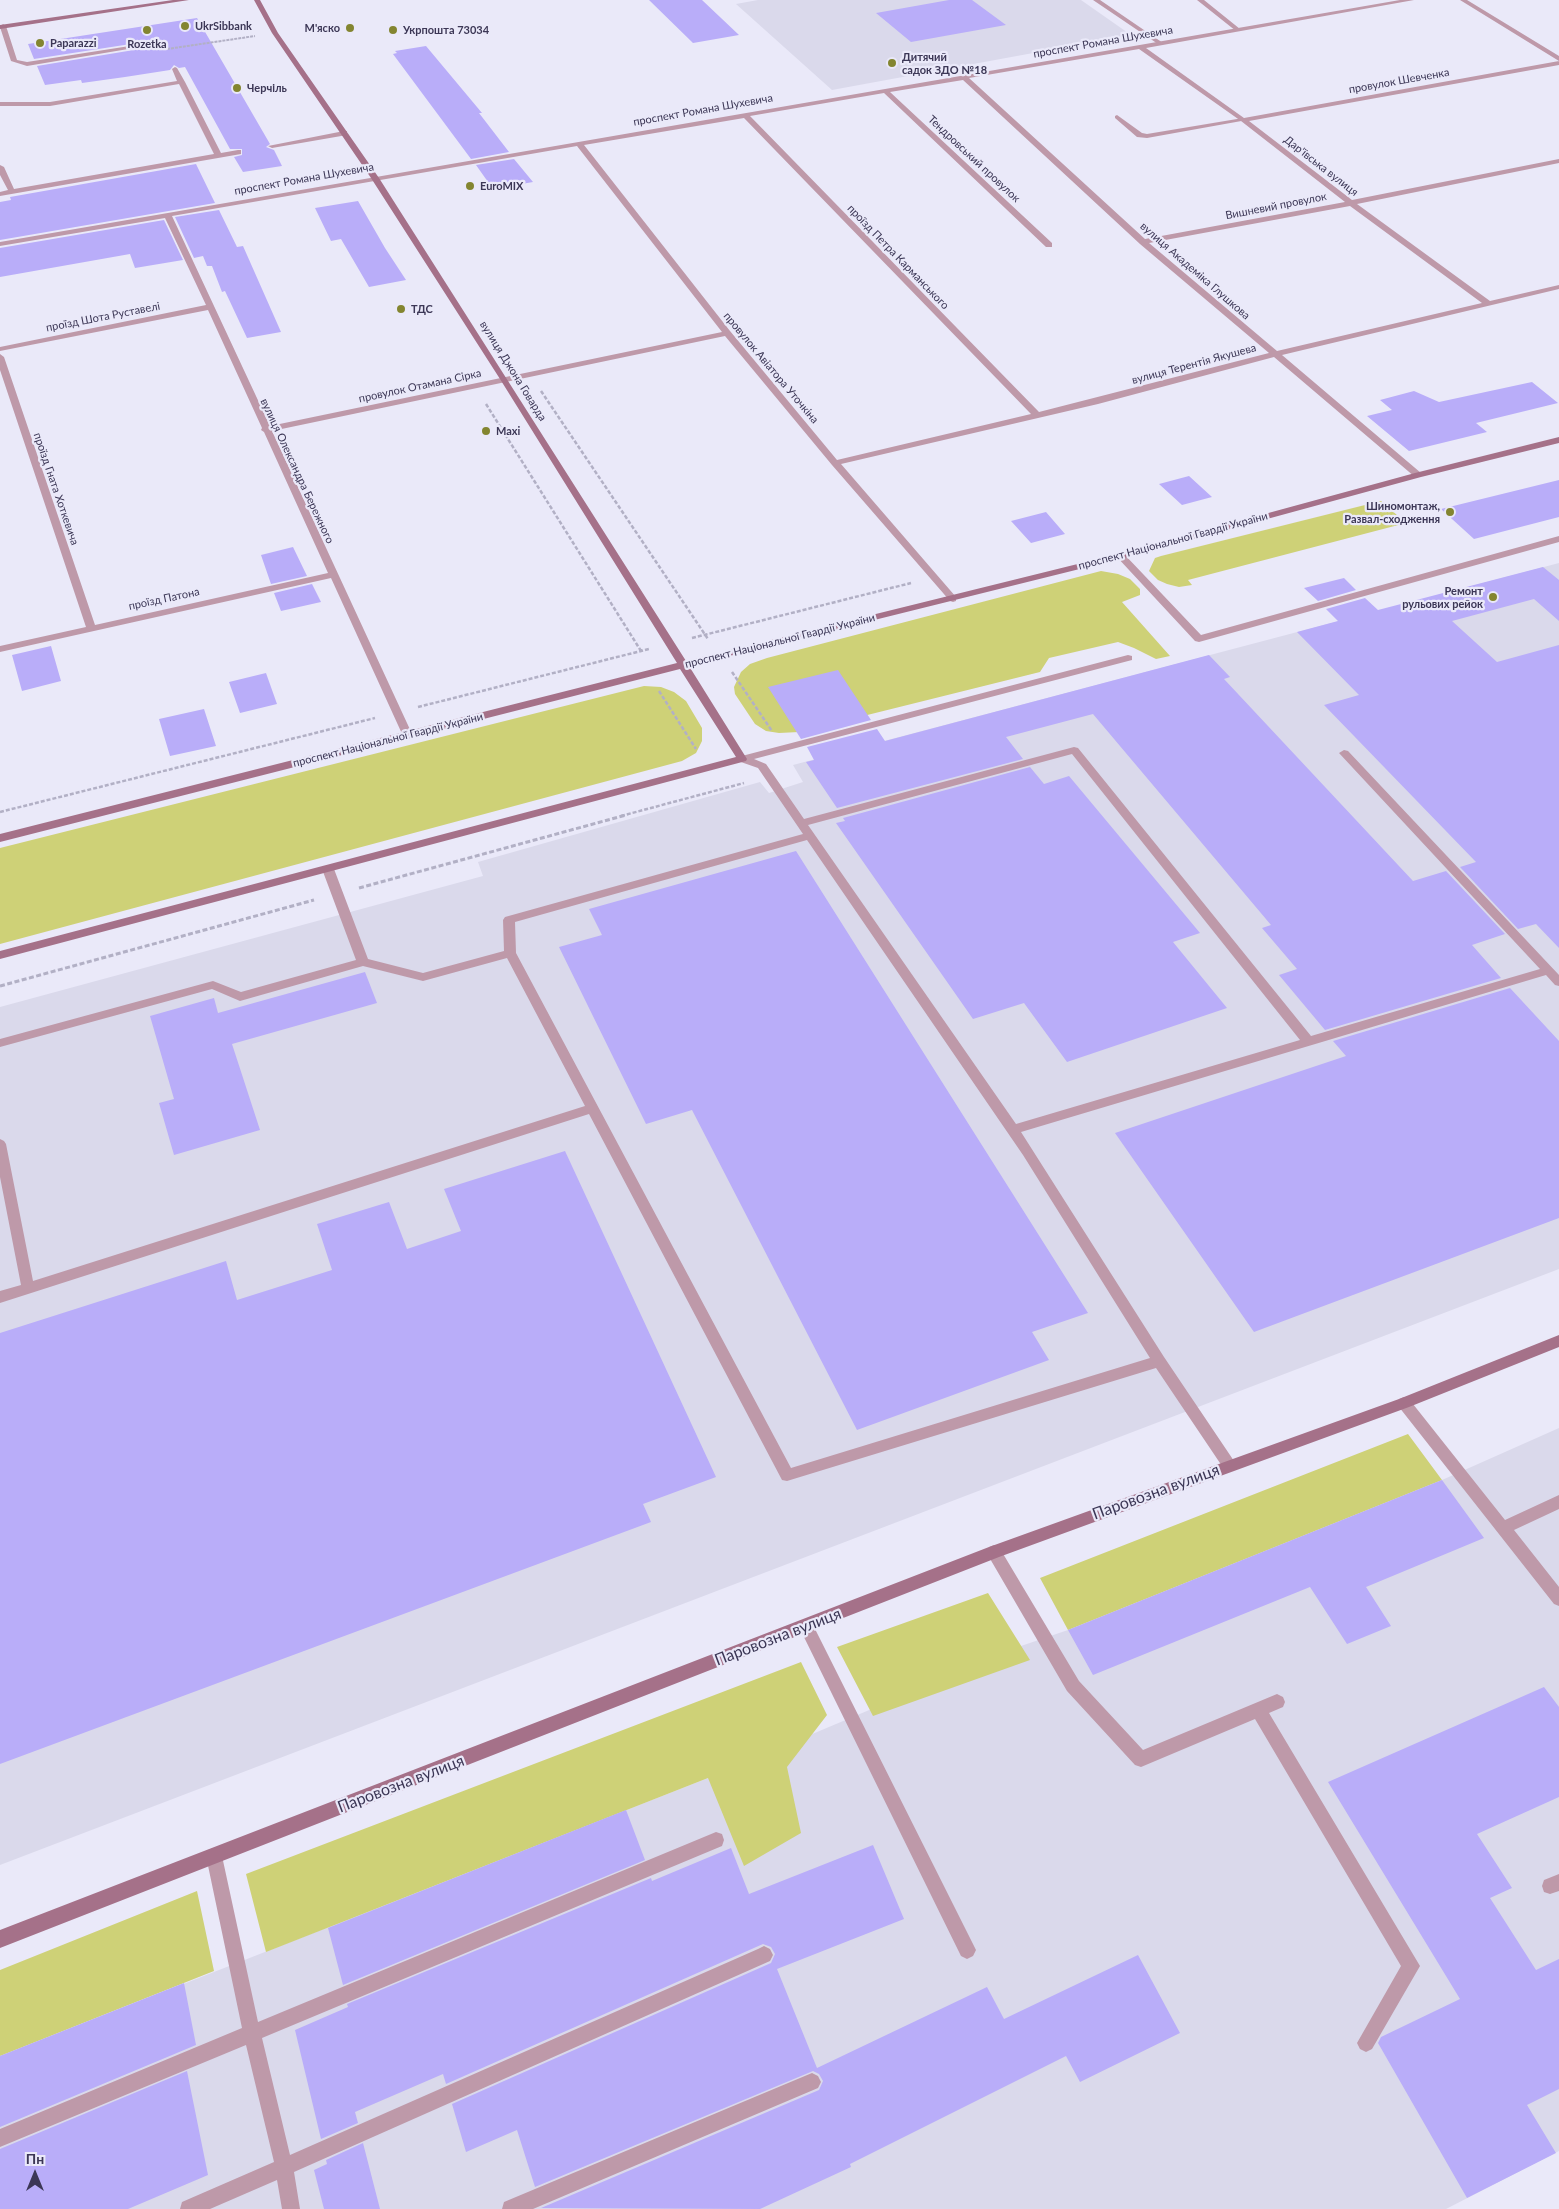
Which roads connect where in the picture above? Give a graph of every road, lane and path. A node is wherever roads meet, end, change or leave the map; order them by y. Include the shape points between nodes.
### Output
1 (186, 0) edge
2 (257, 0) edge
3 (1113, 0) edge
4 (1200, 0) edge
5 (1411, 0) edge
6 (1463, 0) edge
7 (1098, 1) edge
8 (2, 26) edge
9 (1238, 30) junction
10 (274, 33) junction
11 (1160, 43) junction
12 (149, 45) dead end
13 (1141, 47) junction
14 (168, 56) dead end
15 (1559, 61) edge
16 (175, 69) dead end
17 (964, 77) junction
18 (182, 82) junction
19 (884, 90) junction
20 (0, 104) edge
21 (744, 114) junction
22 (1117, 117) dead end
23 (1243, 120) junction
24 (344, 133) junction
25 (579, 144) junction
26 (272, 146) dead end
27 (238, 152) dead end
28 (218, 155) junction
29 (1559, 161) edge
30 (0, 167) edge
31 (375, 178) junction
32 (12, 192) junction
33 (0, 194) edge
34 (1351, 203) junction
35 (168, 215) junction
36 (1144, 242) junction
37 (0, 244) edge
38 (1050, 244) dead end
39 (1559, 287) edge
40 (1488, 303) junction
41 (210, 307) junction
42 (727, 333) junction
43 (0, 349) edge
44 (1276, 354) junction
45 (0, 357) edge
46 (530, 374) junction
47 (504, 379) junction
48 (475, 386) junction
49 (1037, 415) junction
50 (266, 430) junction
51 (1559, 440) edge
52 (835, 463) junction
53 (1418, 475) junction
54 (1559, 540) edge
55 (1121, 556) junction
56 (333, 575) junction
57 (934, 578) junction
58 (953, 599) junction
59 (91, 628) junction
60 (705, 635) junction
61 (670, 644) junction
62 (0, 649) edge
63 (641, 651) junction
64 (635, 652) junction
65 (721, 655) junction
66 (1128, 658) dead end
67 (682, 665) junction
68 (648, 674) junction
69 (396, 713) junction
70 (408, 736) junction
71 (784, 748) junction
72 (1344, 753) dead end
73 (742, 759) junction
74 (708, 768) junction
75 (769, 776) junction
76 (0, 812) edge
77 (801, 824) junction
78 (809, 836) junction
79 (0, 838) edge
80 (328, 869) junction
81 (337, 894) junction
82 (510, 953) junction
83 (0, 955) edge
84 (363, 962) junction
85 (1549, 970) junction
86 (1559, 982) edge
87 (0, 986) edge
88 (1309, 1042) junction
89 (0, 1043) edge
90 (591, 1108) junction
91 (1013, 1130) junction
92 (0, 1144) edge
93 (28, 1288) junction
94 (0, 1297) edge
95 (1559, 1341) edge
96 (1159, 1361) junction
97 (1404, 1403) junction
98 (1229, 1464) junction
99 (1559, 1502) edge
100 (1504, 1528) junction
101 (994, 1552) junction
102 (1559, 1599) edge
103 (806, 1626) junction
104 (1277, 1702) dead end
105 (1258, 1710) junction
106 (716, 1840) dead end
107 (214, 1856) junction
108 (0, 1940) edge
109 (966, 1950) dead end
110 (764, 1955) dead end
111 (252, 2034) junction
112 (1366, 2043) dead end
113 (812, 2082) dead end
114 (0, 2138) edge
115 (284, 2168) junction
116 (189, 2209) edge
117 (291, 2209) edge
118 (512, 2209) edge

1 - 8 street
2 - 10 street, вулиця Джона Говарда
3 - 7 street
4 - 9 street
5 - 9 street, проспект Романа Шухевича
6 - 15 street
7 - 11 street
8 - 12 street via 14,61 27,64
9 - 11 street, проспект Романа Шухевича
10 - 14 path via 166,49
10 - 24 street, вулиця Джона Говарда
11 - 13 street, проспект Романа Шухевича
13 - 17 street, проспект Романа Шухевича
13 - 23 street, Дар'ївська вулиця
15 - 23 street, провулок Шевченка
16 - 18 street
17 - 19 street, проспект Романа Шухевича
17 - 36 street, вулиця Академіка Глушкова
18 - 20 street via 50,104
18 - 28 street
19 - 21 street, проспект Романа Шухевича
19 - 38 street, Тендровський провулок
21 - 25 street, проспект Романа Шухевича
21 - 49 street, проїзд Петра Карманського
22 - 23 street, провулок Шевченка via 1140,135 1147,136
23 - 34 street, Дар'ївська вулиця
24 - 26 street
24 - 31 street, вулиця Джона Говарда
25 - 31 street, проспект Романа Шухевича
25 - 42 street, провулок Авіатора Уточкіна
27 - 28 street
28 - 32 street
29 - 34 street, Вишневий провулок
30 - 32 street
31 - 35 street, проспект Романа Шухевича
31 - 47 street, вулиця Джона Говарда
32 - 33 street
34 - 36 street, Вишневий провулок
34 - 40 street, Дар'ївська вулиця
35 - 37 street, проспект Романа Шухевича
35 - 41 street, вулиця Олександра Бережного
36 - 44 street, вулиця Академіка Глушкова
39 - 40 street, вулиця Терентія Якушева
40 - 44 street, вулиця Терентія Якушева
41 - 43 street, проїзд Шота Руставелі
41 - 50 street, вулиця Олександра Бережного
42 - 46 street, провулок Отамана Сірка
42 - 52 street, провулок Авіатора Уточкіна
44 - 49 street, вулиця Терентія Якушева
44 - 53 street, вулиця Академіка Глушкова
45 - 59 street, проїзд Гната Хоткевича
46 - 47 street, провулок Отамана Сірка
46 - 60 path
47 - 48 street, провулок Отамана Сірка
47 - 61 street, вулиця Джона Говарда
48 - 50 street, провулок Отамана Сірка
48 - 63 path
49 - 52 street, вулиця Терентія Якушева
50 - 56 street, вулиця Олександра Бережного
51 - 53 street, проспект Національної Гвардії України
52 - 57 street, провулок Авіатора Уточкіна
53 - 55 street, проспект Національної Гвардії України
54 - 55 street via 1200,639
55 - 58 street, проспект Національної Гвардії України
56 - 59 street, проїзд Патона
56 - 69 street, вулиця Олександра Бережного
57 - 58 street, провулок Авіатора Уточкіна
57 - 60 path
58 - 65 street, проспект Національної Гвардії України
59 - 62 street, проїзд Патона
60 - 61 path
60 - 65 path
61 - 63 path
61 - 67 street, вулиця Джона Говарда
63 - 64 path
64 - 68 path
64 - 69 path
65 - 67 street, проспект Національної Гвардії України
65 - 71 path
66 - 71 street
67 - 68 street, проспект Національної Гвардії України
67 - 73 street, вулиця Джона Говарда
68 - 70 street, проспект Національної Гвардії України
68 - 74 path
69 - 70 street, вулиця Олександра Бережного
69 - 76 path
70 - 79 street, проспект Національної Гвардії України
71 - 73 street
72 - 85 street
73 - 74 street
73 - 75 street via 762,766
74 - 80 street
75 - 77 street
75 - 81 path
77 - 78 street
77 - 88 street via 1074,750
78 - 82 street via 509,920
78 - 91 street
80 - 81 street
80 - 83 street
81 - 84 street
81 - 87 path
82 - 84 street via 424,977
82 - 90 street
84 - 89 street via 240,997 213,985
85 - 86 street
85 - 88 street
88 - 91 street
90 - 93 street
90 - 96 street via 787,1475
91 - 96 street
92 - 93 street
93 - 94 street
95 - 97 street, Паровозна вулиця
96 - 98 street
97 - 98 street, Паровозна вулиця
97 - 100 street
98 - 101 street, Паровозна вулиця
99 - 100 street
100 - 102 street
101 - 103 street, Паровозна вулиця
101 - 105 street via 1073,1686 1141,1758
103 - 107 street, Паровозна вулиця
103 - 109 street
104 - 105 street
105 - 112 street via 1411,1966
106 - 111 street
107 - 108 street, Паровозна вулиця
107 - 111 street
110 - 115 street
111 - 114 street
111 - 115 street
113 - 118 street
115 - 116 street
115 - 117 street

